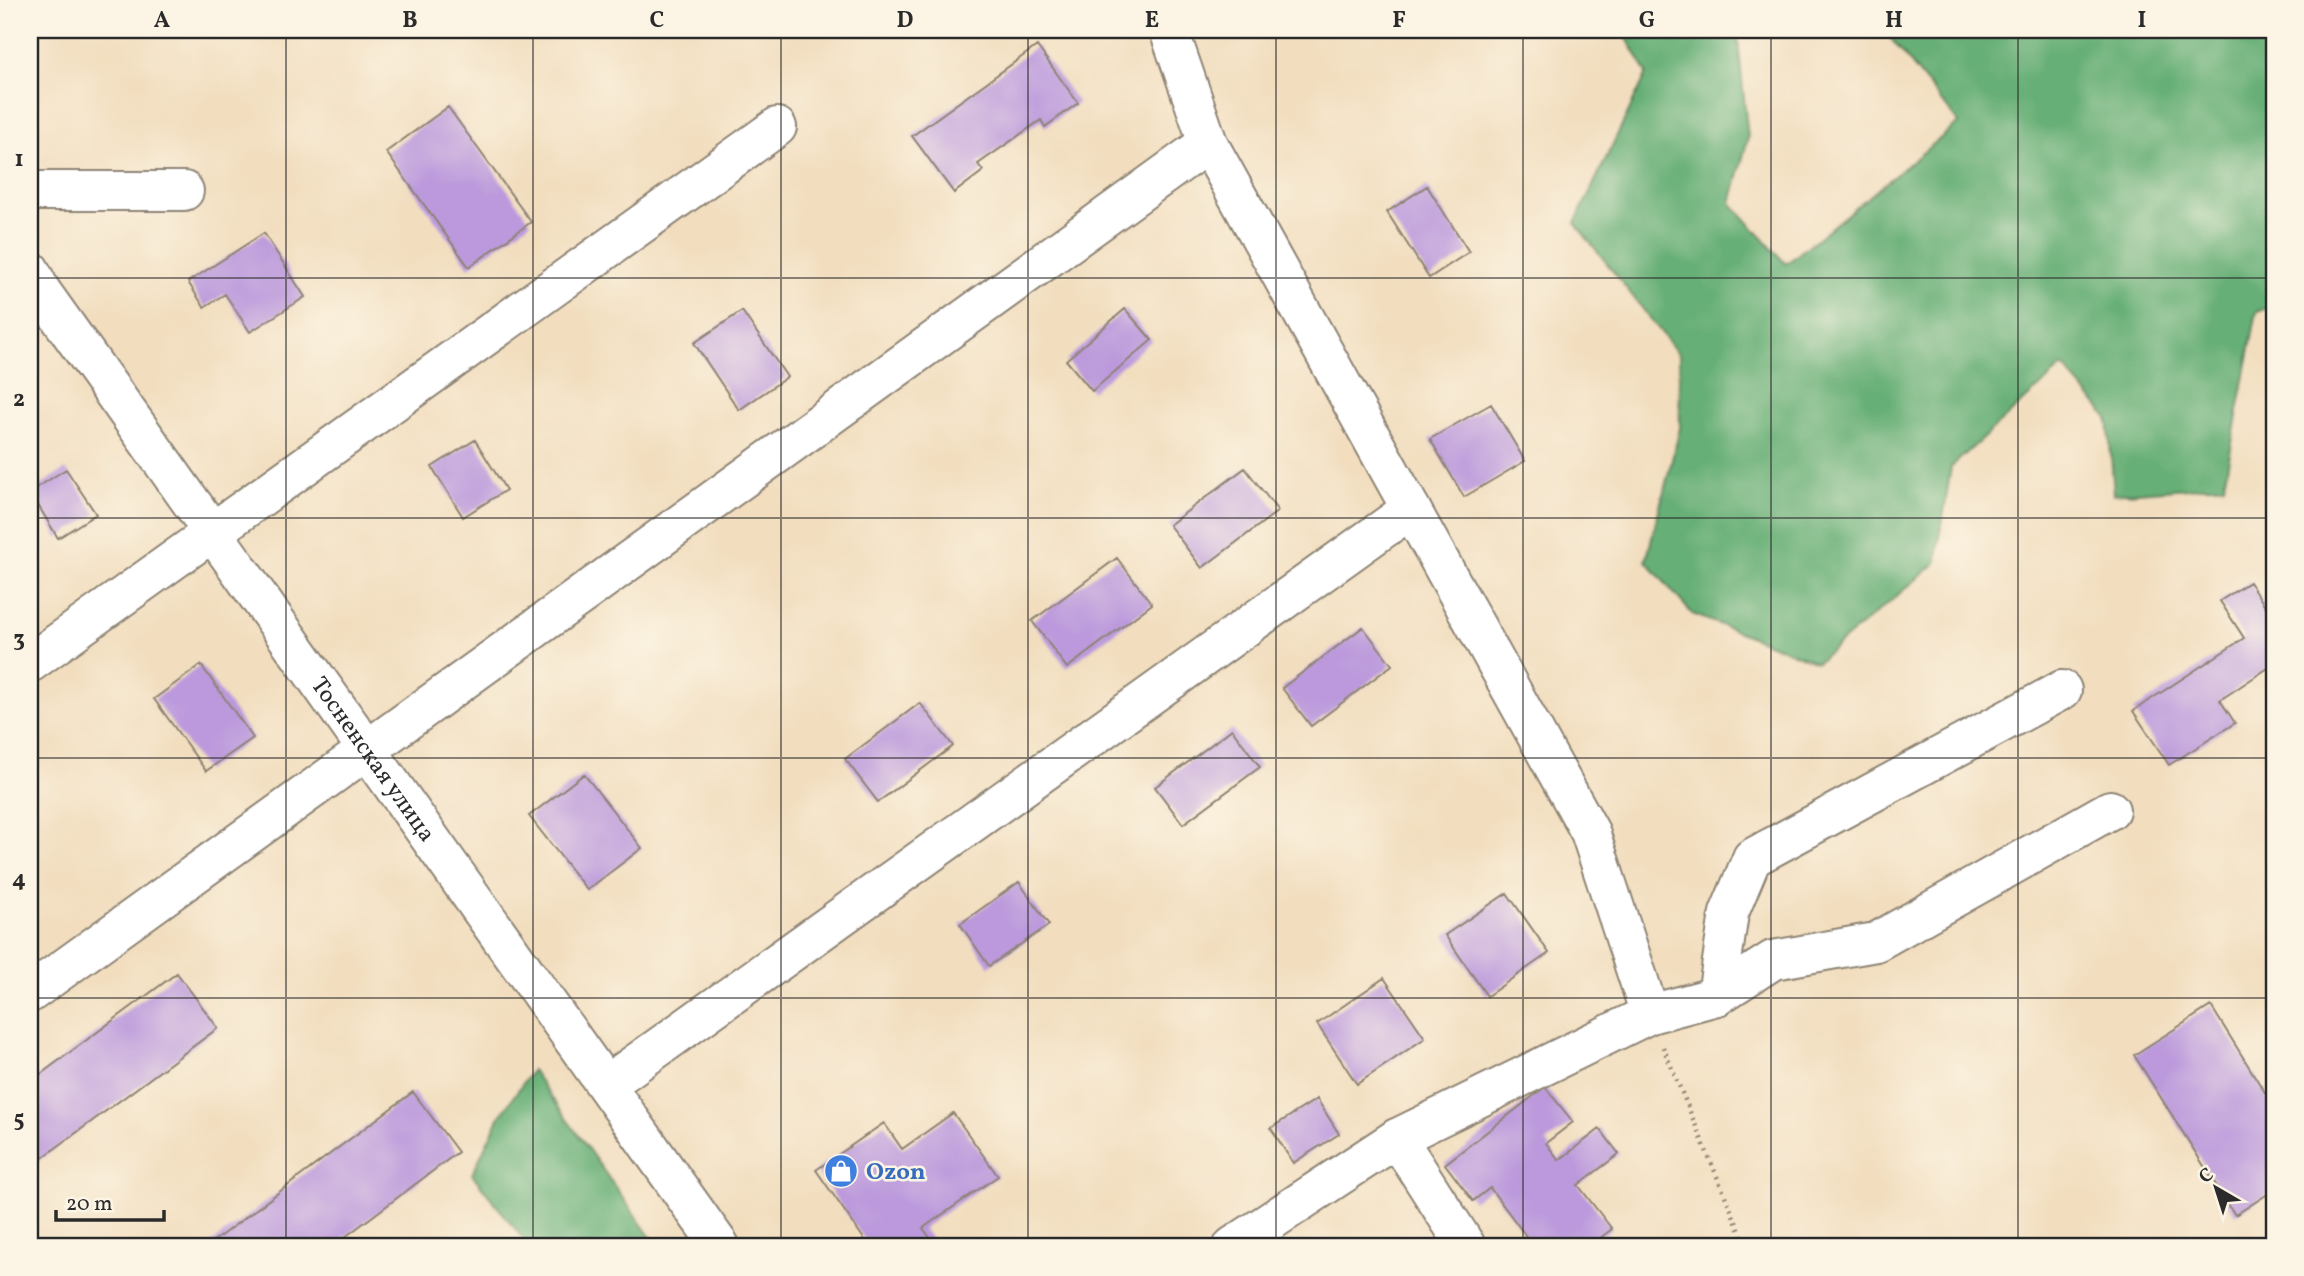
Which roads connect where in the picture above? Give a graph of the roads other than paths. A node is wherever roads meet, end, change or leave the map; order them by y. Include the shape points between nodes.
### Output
1 (1169, 30) edge
2 (776, 127) dead end
3 (1208, 143) junction
4 (30, 191) edge
5 (184, 191) dead end
6 (33, 286) edge
7 (1410, 509) junction
8 (212, 532) junction
9 (30, 663) edge
10 (2062, 690) dead end
11 (367, 751) junction
12 (2110, 810) dead end
13 (30, 993) edge
14 (1717, 996) junction
15 (1650, 1014) junction
16 (606, 1085) junction
17 (1396, 1138) junction
18 (720, 1246) edge
19 (1233, 1246) edge
20 (1466, 1246) edge

1 - 3 street
2 - 8 street
3 - 7 street
3 - 11 street
4 - 5 street
6 - 8 street, Тосненская улица
7 - 15 street via 1590,832
7 - 16 street
8 - 9 street
8 - 11 street, Тосненская улица
10 - 14 street via 1752,858 1728,914
11 - 13 street
11 - 16 street, Тосненская улица
12 - 14 street via 1875,943 1773,960
14 - 15 street
15 - 17 street
16 - 18 street, Тосненская улица
17 - 19 street
17 - 20 street

